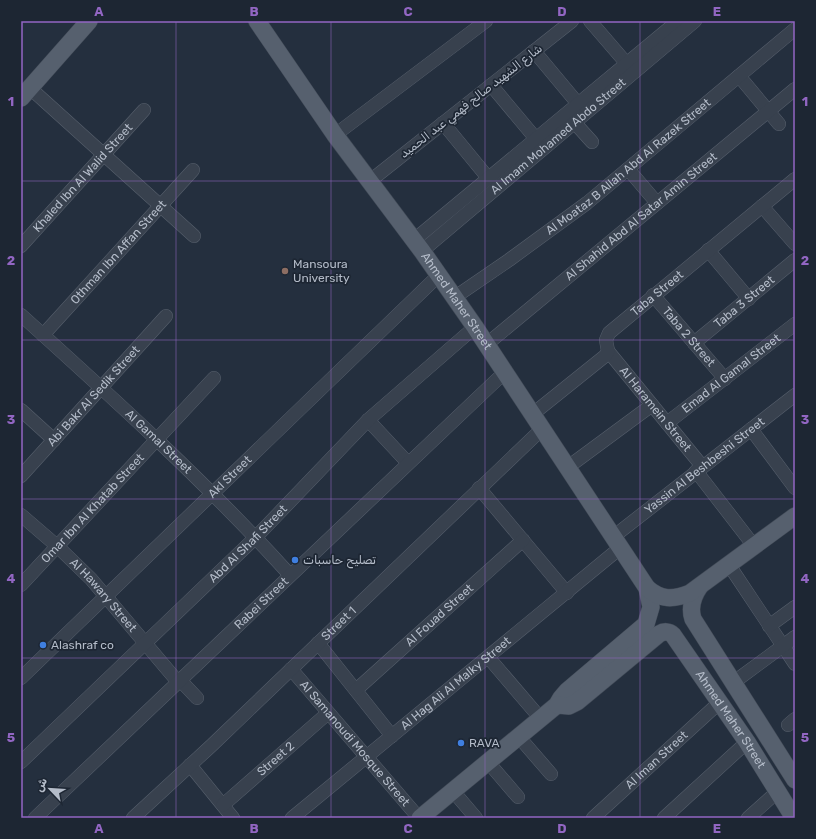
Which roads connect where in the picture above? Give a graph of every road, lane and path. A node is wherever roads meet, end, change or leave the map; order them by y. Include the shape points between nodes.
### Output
1 (89, 21) edge
2 (257, 21) edge
3 (486, 21) edge
4 (572, 21) edge
5 (590, 21) edge
6 (678, 21) edge
7 (695, 21) edge
8 (795, 28) edge
9 (534, 51) junction
10 (627, 64) junction
11 (739, 76) junction
12 (491, 85) junction
13 (795, 89) edge
14 (25, 90) edge
15 (579, 106) junction
16 (144, 110) dead end
17 (768, 111) junction
18 (574, 122) junction
19 (443, 123) junction
20 (779, 124) dead end
21 (335, 135) junction
22 (537, 140) junction
23 (592, 142) dead end
24 (104, 155) junction
25 (628, 169) junction
26 (193, 170) dead end
27 (489, 178) junction
28 (795, 179) edge
29 (370, 181) junction
30 (657, 203) junction
31 (161, 206) junction
32 (762, 206) junction
33 (194, 236) dead end
34 (795, 243) edge
35 (21, 246) edge
36 (418, 246) junction
37 (708, 250) junction
38 (795, 260) edge
39 (439, 275) junction
40 (653, 295) junction
41 (455, 297) junction
42 (749, 299) junction
43 (21, 315) edge
44 (166, 316) dead end
45 (795, 324) edge
46 (475, 327) junction
47 (43, 335) junction
48 (694, 343) junction
49 (487, 344) junction
50 (608, 351) junction
51 (506, 372) junction
52 (214, 378) dead end
53 (725, 378) junction
54 (101, 388) junction
55 (795, 394) edge
56 (652, 405) junction
57 (21, 410) edge
58 (368, 420) junction
59 (538, 420) junction
60 (667, 423) junction
61 (750, 429) junction
62 (157, 439) junction
63 (54, 440) junction
64 (408, 463) junction
65 (568, 467) junction
66 (699, 469) junction
67 (21, 476) edge
68 (479, 488) junction
69 (795, 488) edge
70 (213, 494) junction
71 (21, 515) edge
72 (795, 516) edge
73 (256, 537) junction
74 (523, 540) junction
75 (616, 542) junction
76 (58, 546) junction
77 (754, 546) junction
78 (728, 565) junction
79 (290, 576) junction
80 (21, 585) edge
81 (700, 586) junction
82 (647, 588) junction
83 (567, 593) junction
84 (106, 597) junction
85 (795, 607) edge
86 (769, 626) junction
87 (795, 636) edge
88 (145, 643) junction
89 (318, 643) junction
90 (782, 646) junction
91 (488, 658) junction
92 (795, 664) edge
93 (291, 669) junction
94 (21, 678) edge
95 (179, 681) junction
96 (734, 682) junction
97 (356, 690) junction
98 (197, 698) dead end
99 (720, 702) junction
100 (557, 706) junction
101 (328, 713) junction
102 (540, 719) junction
103 (392, 736) junction
104 (518, 737) junction
105 (747, 742) junction
106 (366, 757) junction
107 (21, 762) edge
108 (488, 762) junction
109 (190, 765) junction
110 (793, 771) edge
111 (550, 774) dead end
112 (453, 791) junction
113 (777, 792) junction
114 (518, 797) dead end
115 (223, 805) junction
116 (35, 818) edge
117 (132, 818) edge
118 (232, 818) edge
119 (292, 818) edge
120 (419, 818) edge
121 (476, 818) edge
122 (593, 818) edge
123 (664, 818) edge
124 (748, 818) edge
125 (794, 818) edge

1 - 14 main road
2 - 21 main road, Ahmed Maher Street
3 - 21 street
4 - 9 street, شارع الشهيد صالح فهمي عبد الحميد
5 - 10 street
6 - 10 street, Al Imam Mohamed Abdo Street
7 - 18 street, Al Imam Mohamed Abdo Street
8 - 11 street, Al Moataz B Allah Abd Al Razek Street
9 - 12 street, شارع الشهيد صالح فهمي عبد الحميد
9 - 15 street
10 - 15 street, Al Imam Mohamed Abdo Street
11 - 17 street
11 - 25 street, Al Moataz B Allah Abd Al Razek Street
12 - 19 street, شارع الشهيد صالح فهمي عبد الحميد
12 - 22 street
13 - 17 street, Al Shahid Abd Al Satar Amin Street
14 - 24 street
15 - 22 street, Al Imam Mohamed Abdo Street
16 - 24 street, Khaled Ibn Al Walid Street
17 - 20 street
17 - 30 street, Al Shahid Abd Al Satar Amin Street
18 - 23 street
18 - 36 street, Al Imam Mohamed Abdo Street
19 - 27 street
19 - 29 street, شارع الشهيد صالح فهمي عبد الحميد
21 - 29 main road, Ahmed Maher Street
22 - 27 street, Al Imam Mohamed Abdo Street
24 - 31 street
24 - 35 street, Khaled Ibn Al Walid Street
25 - 30 street
25 - 41 street, Al Moataz B Allah Abd Al Razek Street via 546,234
26 - 31 street, Othman Ibn Affan Street
27 - 36 street, Al Imam Mohamed Abdo Street
28 - 32 street, Taba Street
29 - 36 main road, Ahmed Maher Street
30 - 49 street, Al Shahid Abd Al Satar Amin Street
31 - 33 street
31 - 47 street, Othman Ibn Affan Street
32 - 34 street
32 - 37 street, Taba Street
36 - 39 main road, Ahmed Maher Street
37 - 40 street, Taba Street
37 - 42 street
38 - 42 street, Taba 3 Street
39 - 41 main road, Ahmed Maher Street
39 - 70 street, Akl Street
40 - 48 street, Taba 2 Street
40 - 50 street, Taba Street via 609,333 606,340
41 - 46 main road, Ahmed Maher Street
42 - 48 street, Taba 3 Street
43 - 47 street, Al Gamal Street
44 - 54 street, Abi Bakr Al Sedik Street
45 - 53 street, Emad Al Gamal Street
46 - 49 main road, Ahmed Maher Street
46 - 58 street, Abd Al Shafi Street
47 - 54 street, Al Gamal Street
48 - 53 street, Taba 2 Street
49 - 51 main road, Ahmed Maher Street
50 - 56 street, Al Haramein Street
50 - 59 street via 606,356
51 - 59 main road, Ahmed Maher Street
51 - 64 street, Rabei Street
52 - 62 street, Omar Ibn Al Khatab Street
53 - 60 street, Emad Al Gamal Street
54 - 62 street, Al Gamal Street
54 - 63 street, Abi Bakr Al Sedik Street
55 - 61 street, Yassin Al Beshbeshi Street
56 - 60 street, Al Haramein Street
56 - 65 street
57 - 63 street
58 - 64 street
58 - 73 street, Abd Al Shafi Street
59 - 65 main road, Ahmed Maher Street
59 - 68 street, Street 1
60 - 66 street, Al Haramein Street
61 - 66 street, Yassin Al Beshbeshi Street
61 - 69 street
62 - 70 street, Al Gamal Street
62 - 76 street, Omar Ibn Al Khatab Street
63 - 67 street, Abi Bakr Al Sedik Street
64 - 79 street, Rabei Street
65 - 75 main road, Ahmed Maher Street
66 - 75 street, Yassin Al Beshbeshi Street
66 - 77 street, Al Haramein Street
68 - 74 street
68 - 89 street, Street 1
70 - 73 street, Al Gamal Street
70 - 84 street, Akl Street
71 - 76 street, Al Hawary Street
72 - 77 main road
73 - 79 street, Al Gamal Street
73 - 88 street, Abd Al Shafi Street
74 - 83 street
74 - 97 street, Al Fouad Street
75 - 82 main road, Ahmed Maher Street
75 - 83 street, Al Hag Ali Al Malky Street
76 - 80 street, Omar Ibn Al Khatab Street
76 - 84 street, Al Hawary Street
77 - 78 main road
78 - 81 main road
78 - 86 street
79 - 95 street, Rabei Street
81 - 82 main road, Ahmed Maher Street via 678,597 661,597
81 - 96 main road, Ahmed Maher Street via 692,600 692,616
82 - 100 main road, Ahmed Maher Street via 651,607 648,620 642,628 564,694
83 - 91 street, Al Hag Ali Al Malky Street
84 - 88 street, Al Hawary Street
84 - 94 street, Akl Street
85 - 86 street
86 - 90 street
87 - 90 street
88 - 95 street, Al Hawary Street
88 - 107 street, Abd Al Shafi Street
89 - 93 street, Street 1
89 - 97 street
90 - 92 street
90 - 96 street
91 - 102 street
91 - 103 street, Al Hag Ali Al Malky Street
93 - 101 street, Al Samanoudi Mosque Street
93 - 109 street, Street 1
95 - 98 street, Al Hawary Street
95 - 116 street, Rabei Street
96 - 110 main road, Ahmed Maher Street
97 - 103 street
99 - 100 main road, Ahmed Maher Street via 673,635 666,632 659,634 577,702 569,706
99 - 105 main road, Ahmed Maher Street
99 - 122 street, Al Iman Street
100 - 102 main road
101 - 106 street, Al Samanoudi Mosque Street
101 - 115 street, Street 2
102 - 104 main road
103 - 106 street, Al Hag Ali Al Malky Street
104 - 108 main road
104 - 111 street
105 - 113 main road, Ahmed Maher Street
105 - 123 street
106 - 119 street, Al Hag Ali Al Malky Street
106 - 120 street, Al Samanoudi Mosque Street
108 - 112 main road
108 - 114 street
109 - 115 street
109 - 117 street, Street 1
112 - 120 main road
112 - 121 street
113 - 124 street
113 - 125 main road, Ahmed Maher Street
115 - 118 street

